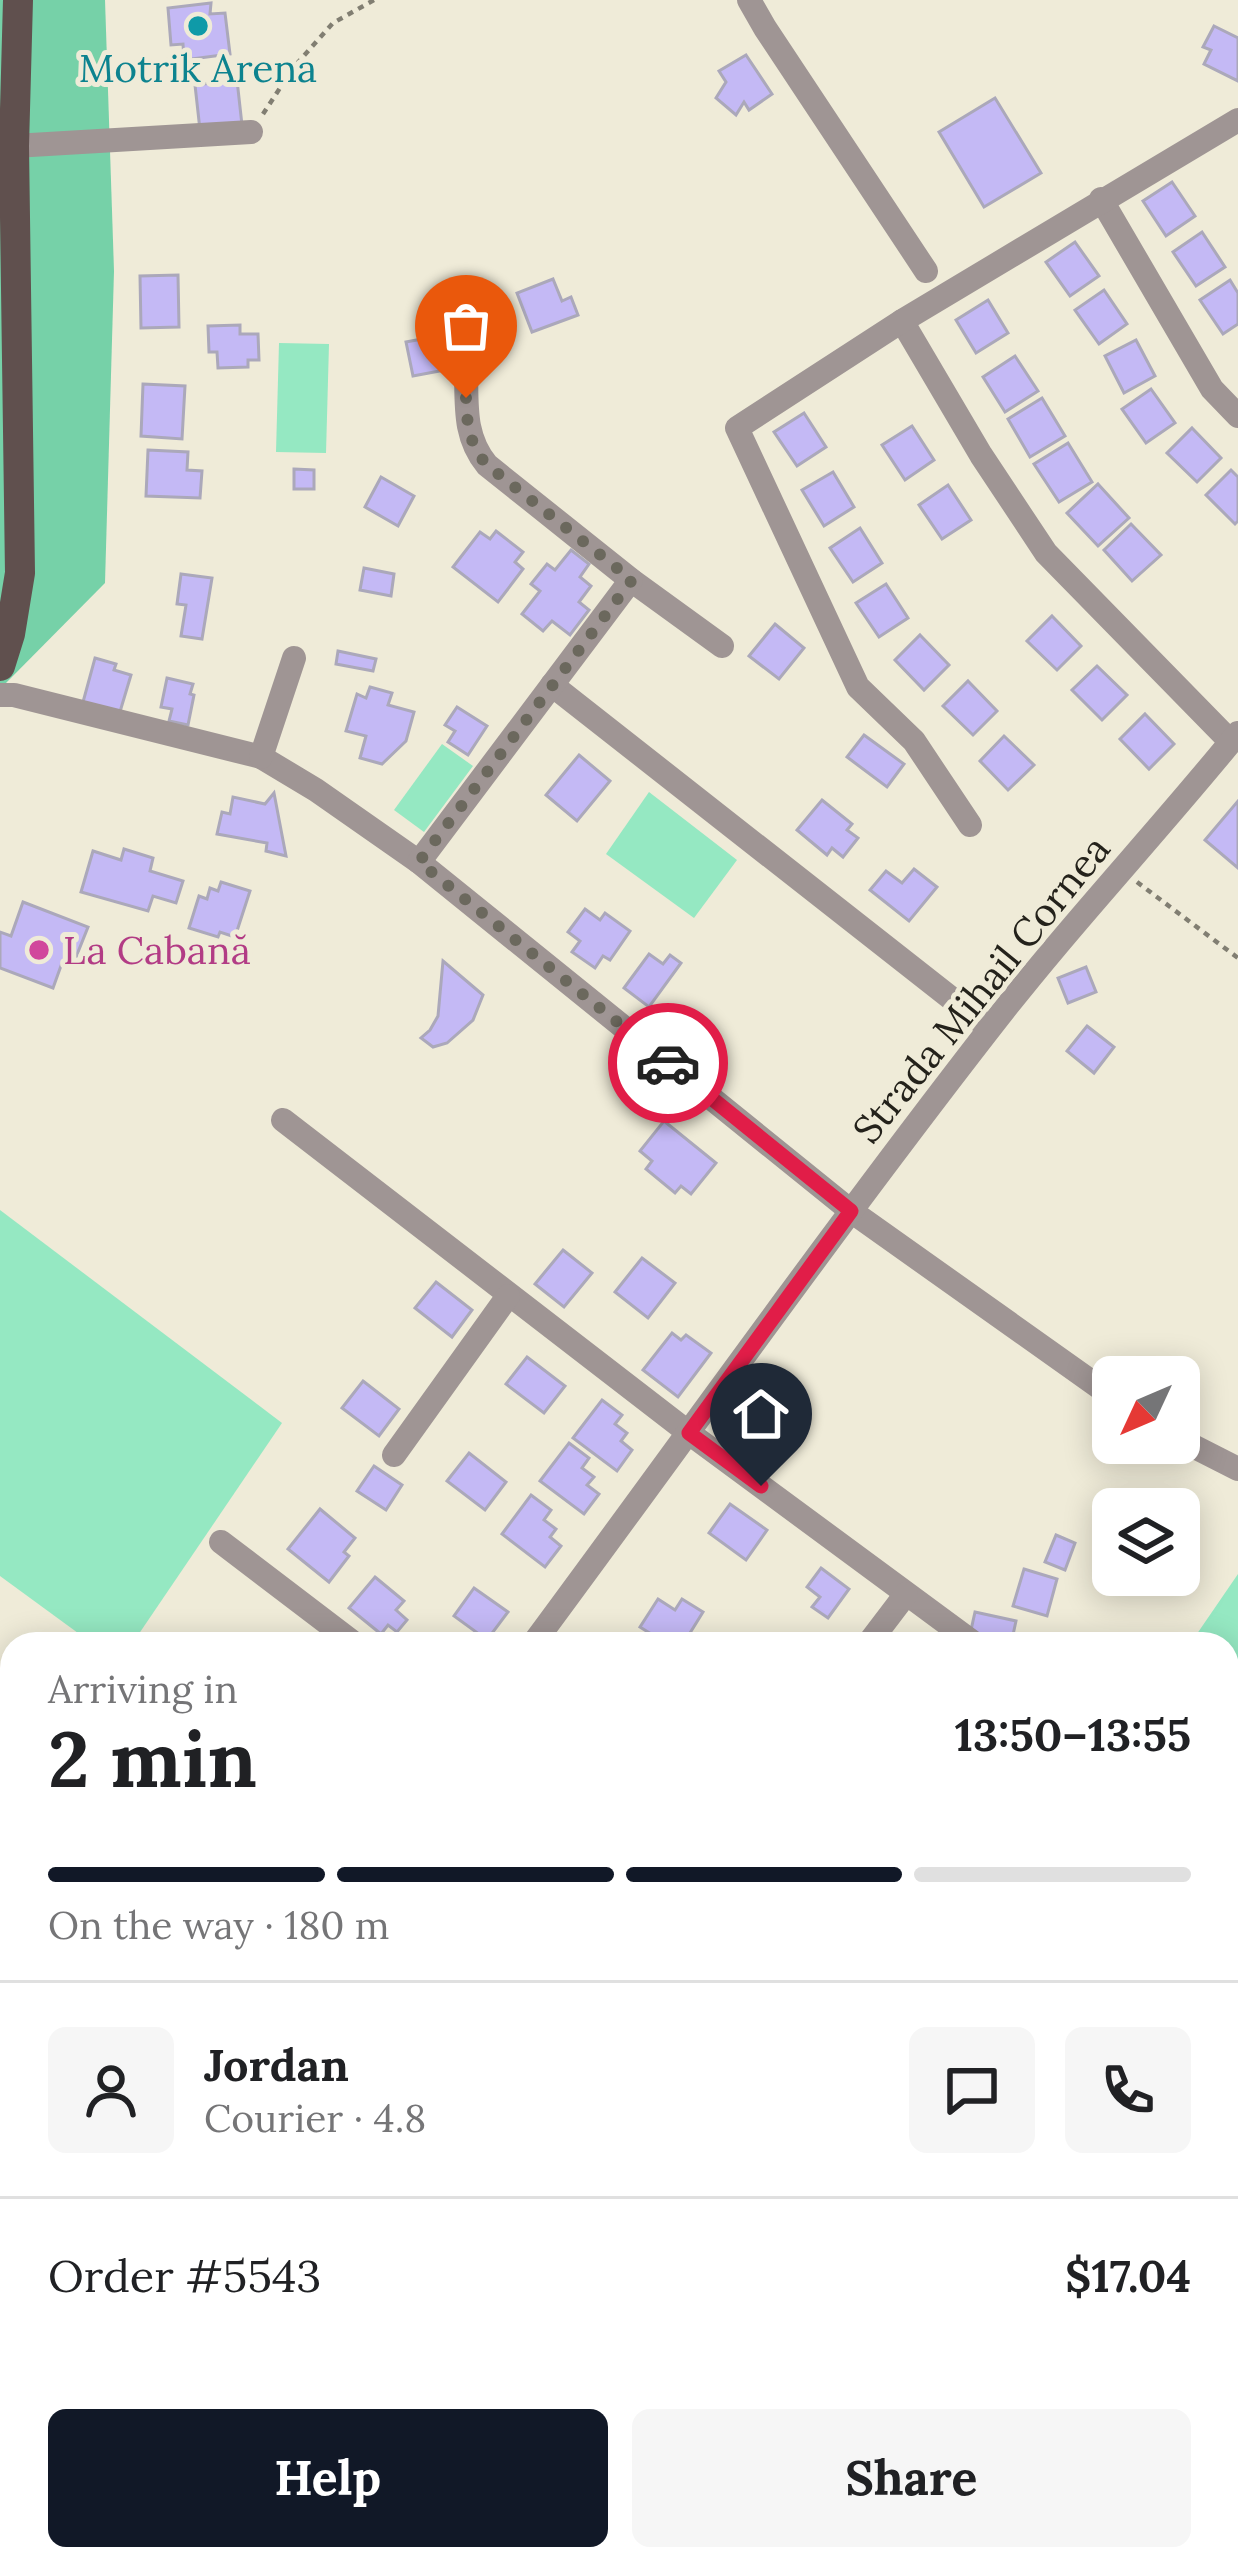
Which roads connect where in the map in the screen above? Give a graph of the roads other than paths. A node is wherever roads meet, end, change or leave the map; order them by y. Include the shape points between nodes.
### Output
1 (18, 0) edge
2 (749, 0) edge
3 (1238, 120) edge
4 (251, 132) road end
5 (14, 146) junction
6 (1101, 200) junction
7 (926, 271) dead end
8 (902, 321) junction
9 (466, 368) dead end
10 (1238, 416) edge
11 (632, 580) junction
12 (722, 646) dead end
13 (294, 658) dead end
14 (0, 666) edge
15 (553, 685) junction
16 (0, 695) edge
17 (1234, 738) edge
18 (261, 757) junction
19 (970, 824) dead end
20 (419, 862) junction
21 (989, 1028) junction
22 (283, 1120) dead end
23 (851, 1211) junction
24 (508, 1296) junction
25 (1092, 1382) edge
26 (689, 1433) junction
27 (1200, 1450) edge
28 (394, 1455) dead end
29 (1238, 1469) edge
30 (221, 1542) dead end
31 (906, 1594) junction
32 (339, 1632) edge
33 (541, 1632) edge
34 (877, 1632) edge
35 (958, 1632) edge

1 - 5 main road
2 - 7 street
3 - 6 street
4 - 5 street
5 - 14 main road via 20,573
6 - 8 street
6 - 10 street via 1212,388
8 - 17 street via 1046,553
8 - 19 street via 737,428 858,687 914,741
9 - 11 street via 475,452
11 - 12 street
11 - 15 street
13 - 18 street
15 - 20 street
15 - 21 street
16 - 18 street
17 - 21 street, Strada Mihail Cornea
18 - 20 street
20 - 23 street
21 - 23 street, Strada Mihail Cornea
22 - 24 street
23 - 25 street
23 - 26 street, Strada Mihail Cornea
24 - 26 street
24 - 28 street
26 - 31 street
26 - 33 street, Strada Mihail Cornea
27 - 29 street
30 - 32 street
31 - 34 street
31 - 35 street

